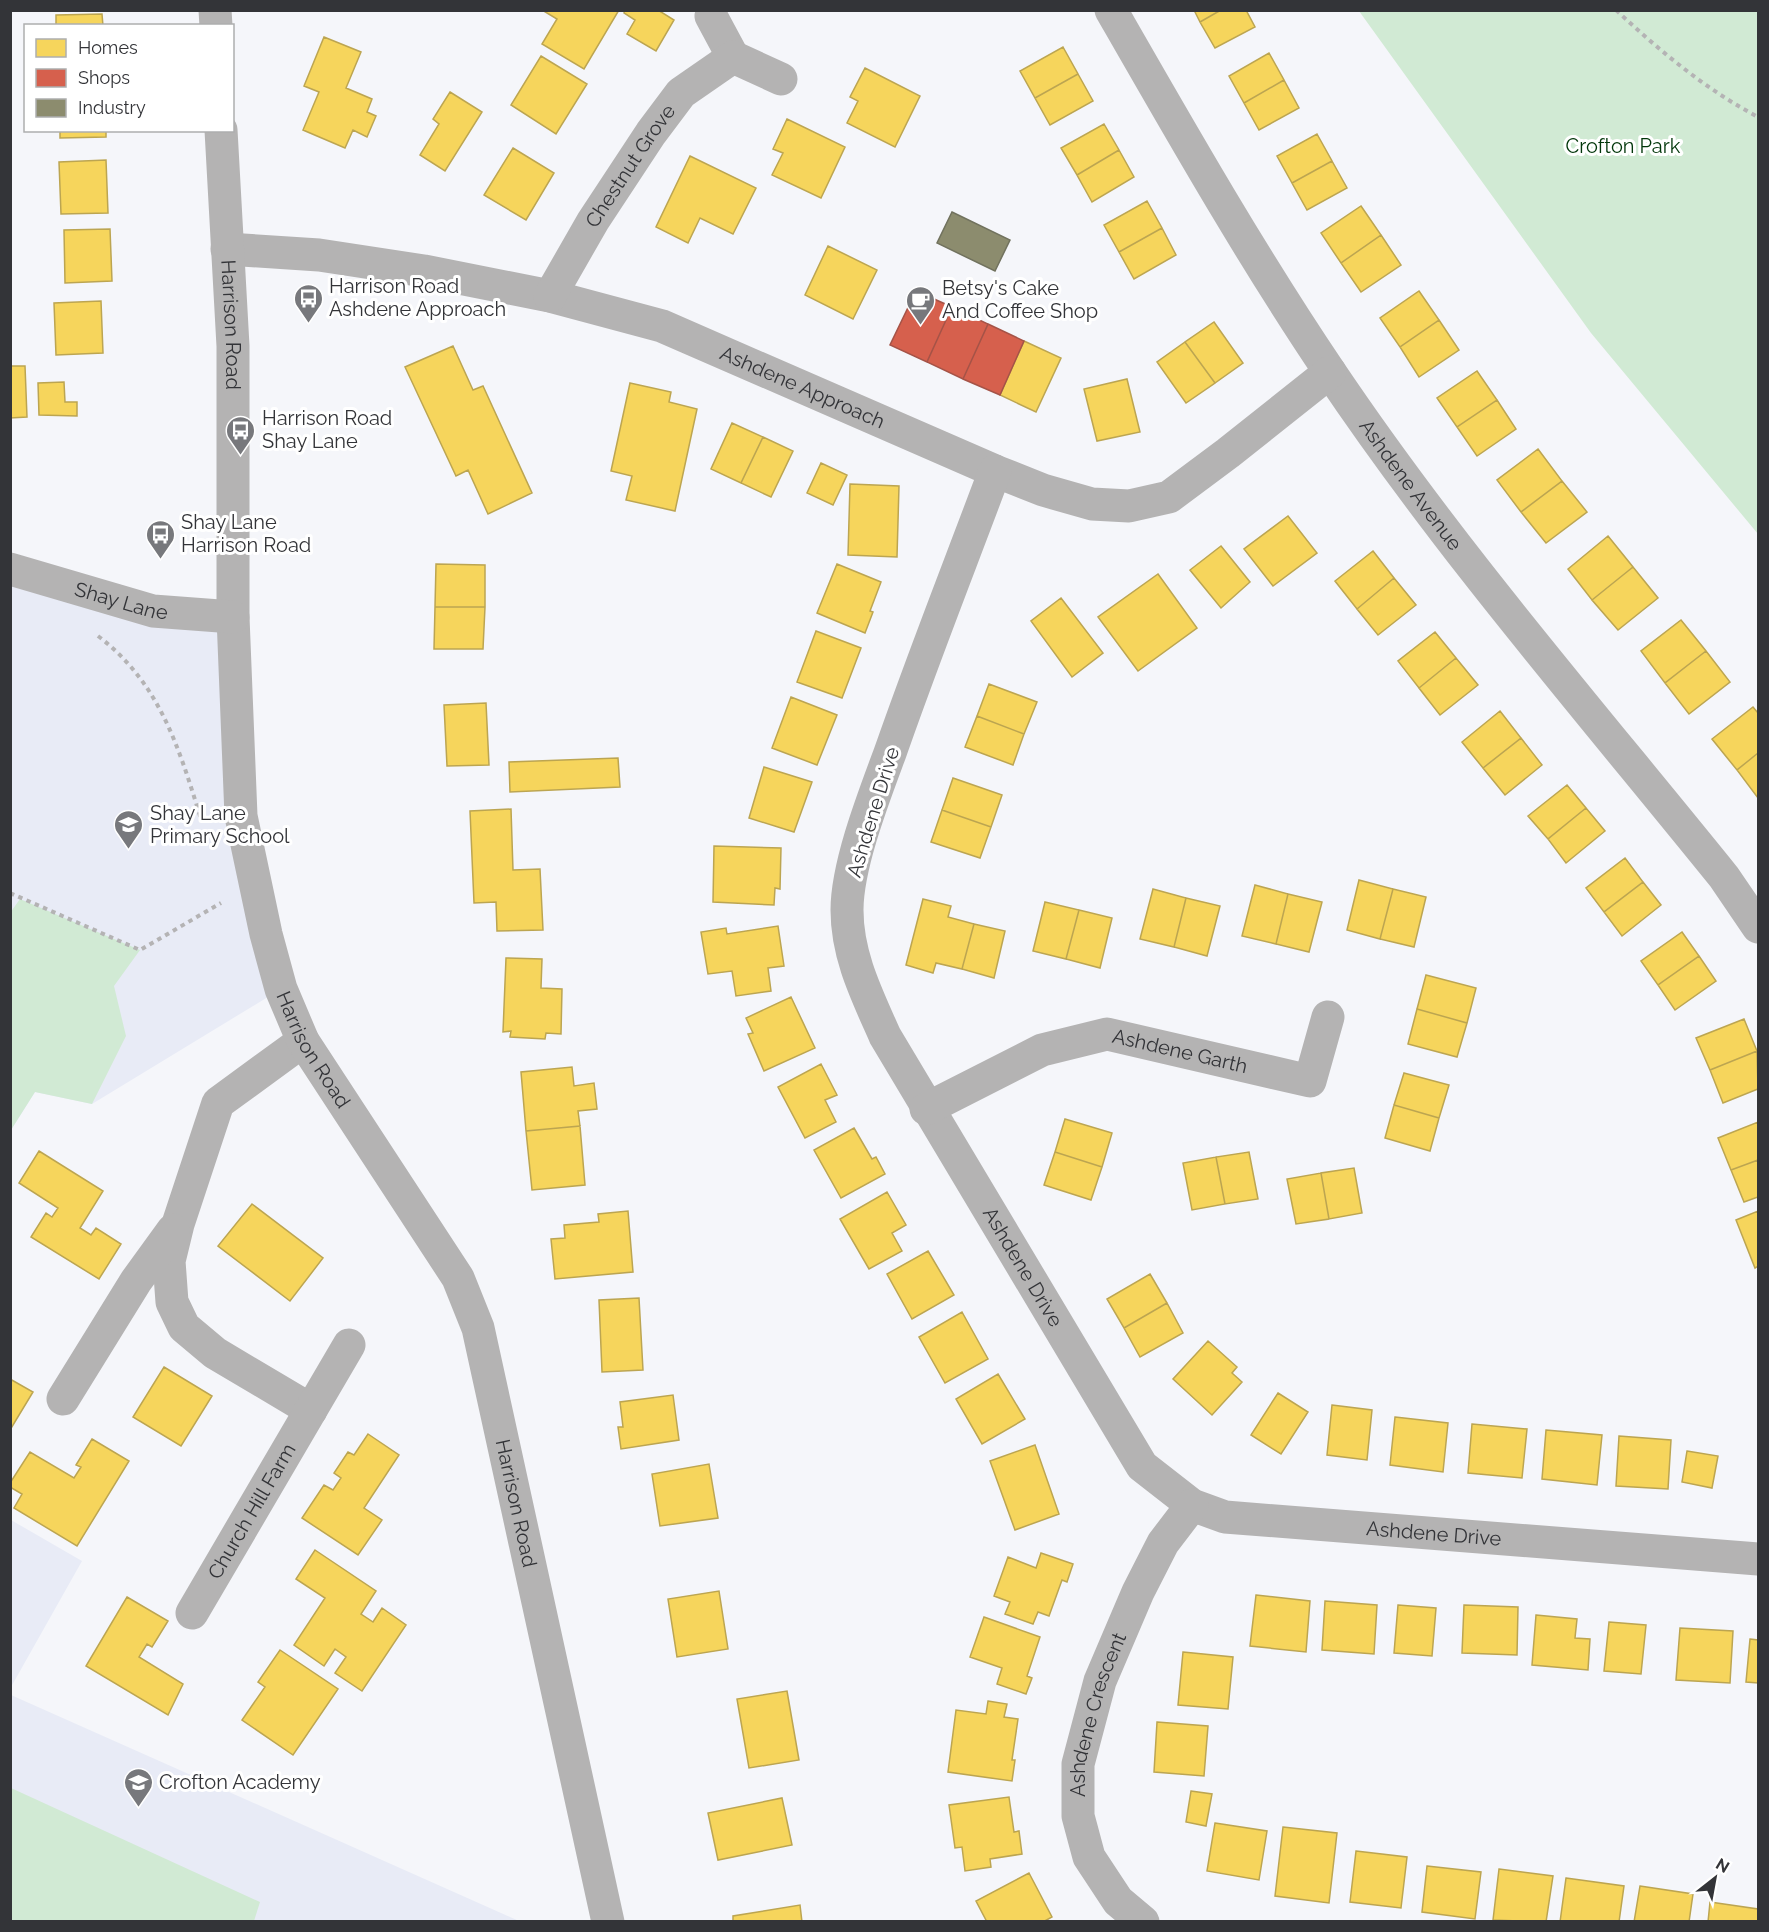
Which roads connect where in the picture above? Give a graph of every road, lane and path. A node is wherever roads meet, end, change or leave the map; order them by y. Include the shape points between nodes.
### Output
1 (1111, 10) edge
2 (1616, 10) edge
3 (711, 16) dead end
4 (733, 57) junction
5 (781, 79) dead end
6 (1758, 117) edge
7 (221, 132) edge
8 (226, 249) junction
9 (550, 296) junction
10 (1330, 372) junction
11 (995, 471) junction
12 (10, 569) edge
13 (68, 588) junction
14 (233, 617) junction
15 (241, 816) junction
16 (255, 884) junction
17 (10, 893) edge
18 (1758, 927) edge
19 (1328, 1017) dead end
20 (303, 1041) junction
21 (926, 1109) junction
22 (178, 1224) junction
23 (349, 1345) dead end
24 (63, 1400) dead end
25 (310, 1410) junction
26 (1192, 1505) junction
27 (1758, 1559) edge
28 (192, 1613) dead end
29 (608, 1922) edge
30 (1143, 1922) edge

1 - 10 street, Ashdene Avenue via 1204,171
2 - 6 path via 1679,66
3 - 4 street
4 - 5 street
4 - 9 street, Chestnut Grove via 681,93 593,221
7 - 8 street, Harrison Road
8 - 9 street, Ashdene Approach via 331,257
8 - 14 street, Harrison Road via 233,346
9 - 11 street, Ashdene Approach via 662,326
10 - 11 street, Ashdene Approach via 1169,497 1129,506 1092,504
10 - 18 street, Ashdene Avenue via 1464,558 1724,877
11 - 21 street, Ashdene Drive via 876,790 858,850 847,908 849,941 858,974 885,1036
12 - 13 street, Shay Lane
13 - 14 street, Shay Lane via 153,611
13 - 15 path via 90,631 137,672 159,705 181,754 202,823
14 - 15 street, Harrison Road
15 - 16 street, Harrison Road
16 - 17 path via 140,950
16 - 20 street, Harrison Road via 281,989
19 - 21 street, Ashdene Garth via 1310,1081 1107,1034 1042,1050
20 - 22 street via 218,1103
20 - 29 street, Harrison Road via 458,1278 478,1328
21 - 26 street, Ashdene Drive via 1142,1466
22 - 24 street via 136,1281
22 - 25 street via 169,1261 172,1302 184,1327 214,1353
23 - 25 street, Church Hill Farm
25 - 28 street, Church Hill Farm
26 - 27 street, Ashdene Drive via 1225,1517
26 - 30 street, Ashdene Crescent via 1163,1543 1138,1592 1100,1682 1078,1764 1078,1816 1089,1857 1118,1901

